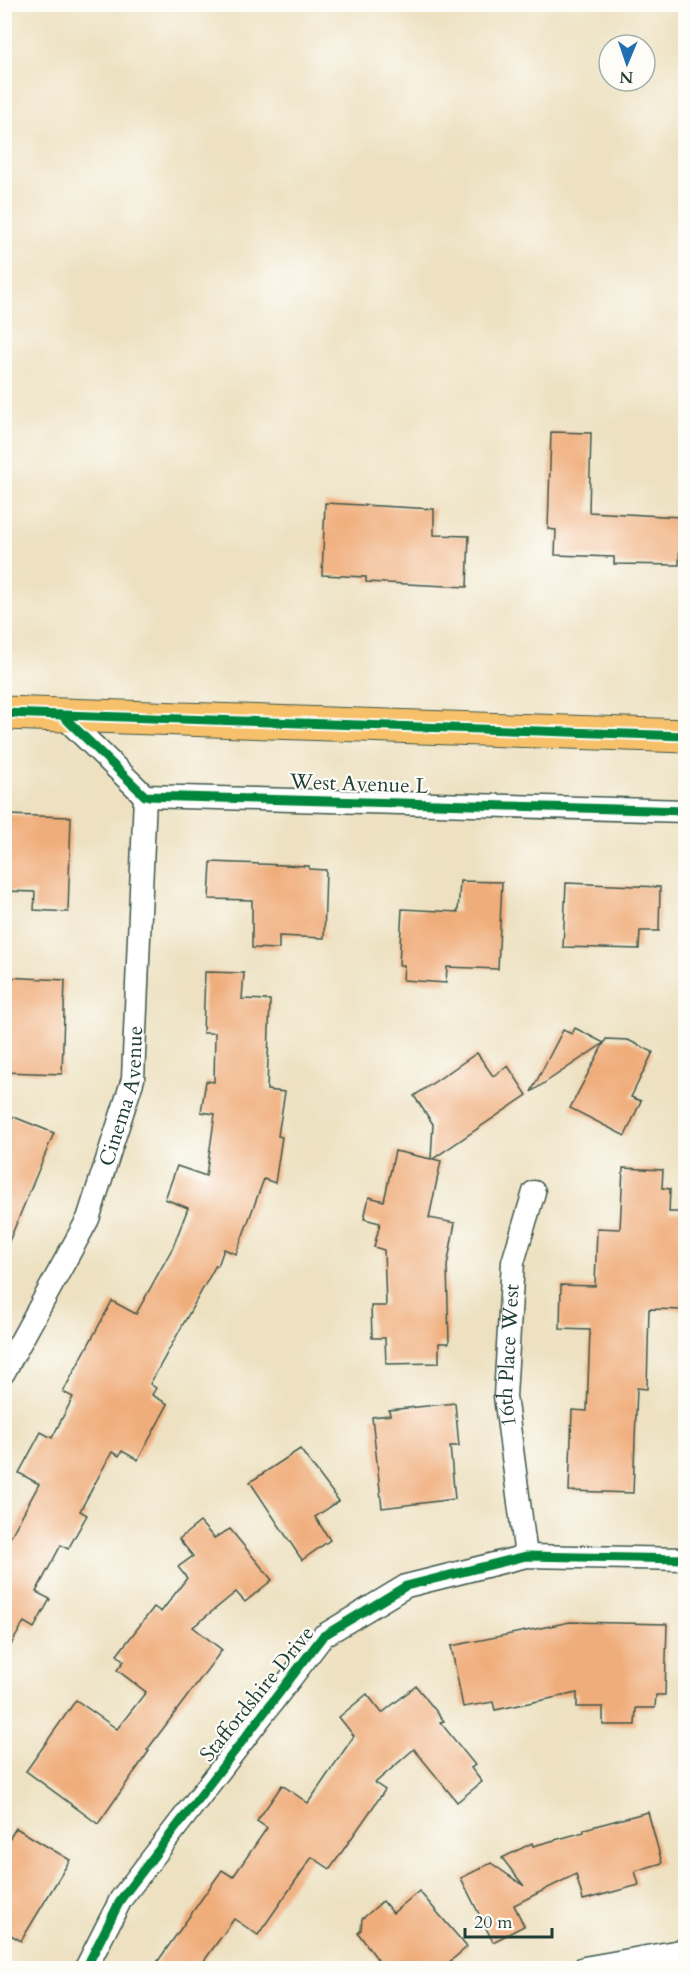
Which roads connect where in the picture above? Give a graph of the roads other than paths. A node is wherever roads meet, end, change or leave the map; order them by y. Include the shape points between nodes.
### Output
1 (4, 713) edge
2 (63, 716) junction
3 (686, 736) edge
4 (145, 796) junction
5 (686, 811) edge
6 (534, 1192) dead end
7 (4, 1372) edge
8 (526, 1556) junction
9 (686, 1559) edge
10 (686, 1950) edge
11 (86, 1968) edge
12 (584, 1968) edge

1 - 2 main road
2 - 3 main road
2 - 4 street
4 - 5 street, West Avenue L
4 - 7 street, Cinema Avenue via 133,1079 88,1219
6 - 8 street, 16th Place West via 513,1262 505,1396
8 - 9 street, Staffordshire Drive
8 - 11 street, Staffordshire Drive via 406,1586 323,1636 121,1899
10 - 12 street

